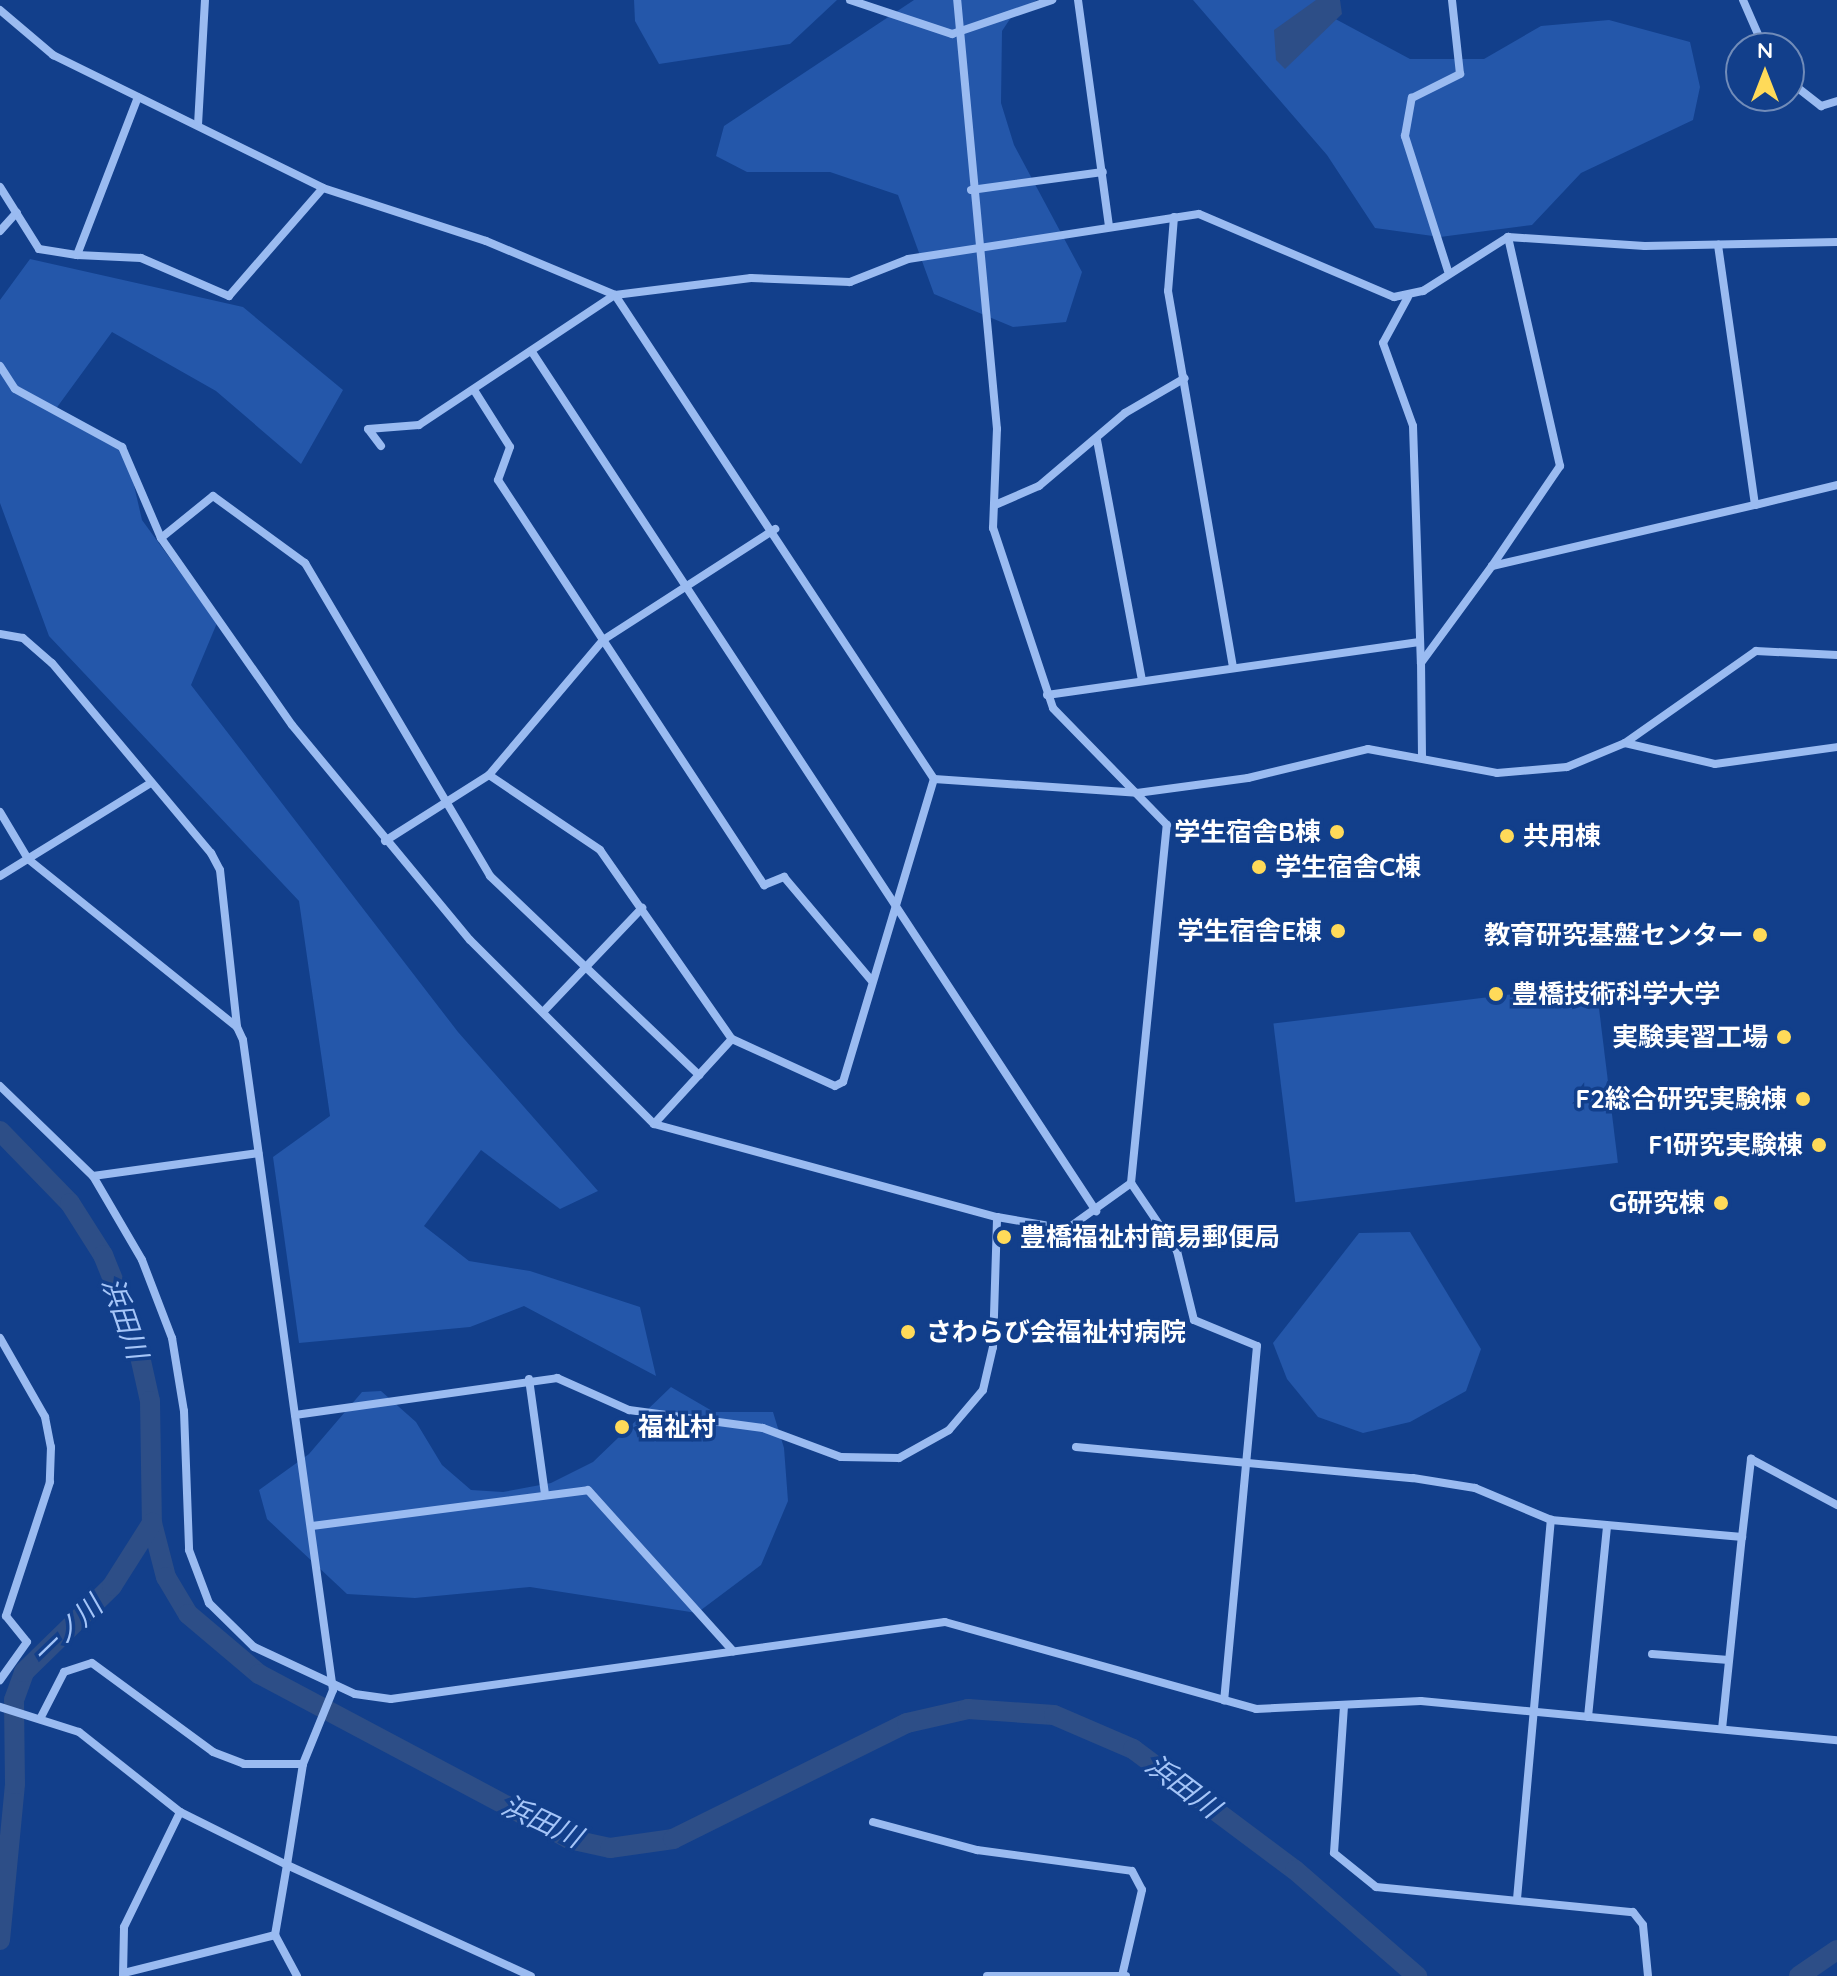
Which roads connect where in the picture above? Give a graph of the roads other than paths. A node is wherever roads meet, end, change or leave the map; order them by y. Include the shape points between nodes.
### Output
1 (205, 0) edge
2 (850, 0) edge
3 (957, 0) edge
4 (1052, 0) edge
5 (1078, 0) edge
6 (1452, 0) edge
7 (1743, 0) edge
8 (0, 10) edge
9 (958, 31) junction
10 (1757, 32) edge
11 (1805, 94) edge
12 (138, 97) junction
13 (1837, 101) edge
14 (198, 125) junction
15 (1103, 172) junction
16 (0, 187) edge
17 (323, 188) junction
18 (971, 190) junction
19 (17, 212) junction
20 (1174, 217) junction
21 (1109, 227) junction
22 (0, 231) edge
23 (1508, 237) junction
24 (1837, 242) edge
25 (1718, 245) junction
26 (976, 247) junction
27 (77, 255) junction
28 (1448, 271) junction
29 (615, 295) junction
30 (1408, 297) junction
31 (532, 352) junction
32 (0, 366) edge
33 (1185, 378) junction
34 (474, 390) junction
35 (1097, 440) junction
36 (381, 446) dead end
37 (1837, 485) edge
38 (995, 505) junction
39 (1755, 505) junction
40 (775, 529) junction
41 (161, 538) junction
42 (1492, 566) junction
43 (687, 585) junction
44 (0, 634) edge
45 (603, 640) junction
46 (1419, 642) junction
47 (1837, 655) edge
48 (1421, 663) junction
49 (1233, 667) junction
50 (1142, 681) junction
51 (1047, 695) junction
52 (1625, 743) junction
53 (1837, 747) edge
54 (1422, 756) junction
55 (489, 775) junction
56 (934, 779) junction
57 (149, 784) junction
58 (1137, 793) junction
59 (448, 799) junction
60 (0, 812) edge
61 (385, 841) junction
62 (28, 859) junction
63 (0, 876) edge
64 (894, 907) junction
65 (642, 908) junction
66 (584, 968) junction
67 (871, 980) junction
68 (543, 1012) junction
69 (237, 1027) junction
70 (732, 1039) junction
71 (699, 1075) junction
72 (0, 1086) edge
73 (654, 1124) junction
74 (258, 1153) junction
75 (93, 1176) junction
76 (1131, 1183) junction
77 (1096, 1211) junction
78 (997, 1217) junction
79 (0, 1338) edge
80 (529, 1379) junction
81 (295, 1415) junction
82 (1076, 1447) dead end
83 (1247, 1463) junction
84 (545, 1494) junction
85 (1835, 1509) edge
86 (1551, 1520) junction
87 (312, 1526) junction
88 (1607, 1526) junction
89 (1742, 1537) junction
90 (733, 1651) junction
91 (1652, 1654) dead end
92 (1729, 1660) junction
93 (0, 1680) edge
94 (333, 1686) junction
95 (1224, 1700) junction
96 (1344, 1706) junction
97 (0, 1707) edge
98 (1534, 1712) junction
99 (1588, 1717) junction
100 (36, 1718) junction
101 (1722, 1729) junction
102 (1837, 1740) edge
103 (303, 1764) junction
104 (180, 1812) junction
105 (873, 1822) dead end
106 (287, 1865) junction
107 (1517, 1899) junction
108 (275, 1935) junction
109 (124, 1974) edge
110 (297, 1976) edge
111 (531, 1976) edge
112 (987, 1976) edge
113 (1123, 1976) edge
114 (1648, 1976) edge

1 - 14 street
2 - 9 street
3 - 9 street
4 - 9 street
5 - 15 street
6 - 28 street via 1460,74 1412,98 1405,136
7 - 10 street
8 - 12 street via 33,43
9 - 18 street
11 - 13 street via 1821,106
12 - 14 street
12 - 27 street
14 - 17 street
15 - 18 street
15 - 21 street
16 - 19 street
17 - 27 street via 229,296 141,258
17 - 29 street via 486,241
18 - 26 street
19 - 22 street
19 - 27 street via 39,249
20 - 21 street
20 - 30 street via 1220,218 1378,296
20 - 33 street via 1168,291
21 - 26 street
23 - 25 street
23 - 28 street
23 - 42 street via 1560,466
24 - 25 street
25 - 39 street
26 - 29 street via 908,259 850,282 751,278
26 - 38 street via 997,429
28 - 30 street
29 - 31 street
29 - 40 street
30 - 46 street via 1383,343 1413,426
31 - 34 street
31 - 43 street
32 - 41 street via 15,389 122,447
33 - 35 street via 1125,413
33 - 49 street
34 - 36 street via 419,425 368,429
34 - 45 street via 510,447 498,480
35 - 38 street via 1039,486
35 - 50 street
37 - 39 street
38 - 51 street via 993,528
39 - 42 street
40 - 43 street
40 - 56 street via 834,634
41 - 59 street via 213,496 305,563
41 - 61 street via 292,725
42 - 48 street
43 - 45 street
43 - 64 street
44 - 57 street via 23,638 52,663
45 - 55 street
45 - 67 street via 764,885 784,877
46 - 48 street
46 - 49 street
47 - 52 street via 1756,651
48 - 54 street
49 - 50 street
50 - 51 street
51 - 58 street
52 - 53 street via 1715,764
52 - 54 street via 1567,767 1497,773
54 - 58 street via 1344,752 1248,778
55 - 59 street
55 - 65 street via 600,850
56 - 58 street
56 - 64 street
57 - 62 street
57 - 69 street via 220,870
58 - 76 street via 1167,825
59 - 61 street
59 - 66 street via 490,876
60 - 62 street
61 - 68 street
62 - 63 street
62 - 69 street
64 - 67 street
64 - 77 street
65 - 66 street
65 - 70 street
66 - 68 street
66 - 71 street
67 - 70 street via 843,1082 835,1086
68 - 73 street
69 - 74 street
70 - 71 street
71 - 73 street
72 - 75 street
73 - 78 street
74 - 75 street
74 - 81 street
75 - 94 street via 142,1260 172,1338 184,1411 189,1550 198,1581 236,1634
76 - 77 street
76 - 83 street via 1177,1251 1194,1320 1257,1346
77 - 78 street via 1067,1229
78 - 80 street via 993,1347 983,1390 949,1430 899,1458 841,1457 763,1428 629,1410 580,1384
79 - 93 street via 45,1417 51,1447 50,1482 6,1616 27,1642
80 - 81 street
80 - 84 street
81 - 87 street
82 - 83 street
83 - 86 street via 1475,1488
83 - 95 street
84 - 87 street
84 - 90 street via 588,1490
85 - 89 street via 1751,1459
86 - 88 street
86 - 98 street
87 - 94 street
88 - 89 street
88 - 99 street
89 - 92 street
90 - 94 street via 391,1699
90 - 95 street via 945,1622
91 - 92 street
92 - 101 street
94 - 103 street
95 - 96 street via 1256,1709
96 - 98 street via 1421,1701
96 - 107 street via 1334,1853 1376,1887
97 - 100 street
98 - 99 street
98 - 107 street
99 - 101 street
100 - 103 street via 64,1672 92,1663 213,1752 244,1764
100 - 104 street via 79,1732
101 - 102 street
103 - 106 street
104 - 106 street
104 - 109 street via 124,1927
105 - 113 street via 977,1850 1132,1871 1142,1890
106 - 108 street
106 - 111 street
107 - 114 street via 1633,1912 1643,1925
108 - 109 street
108 - 110 street
112 - 113 street

